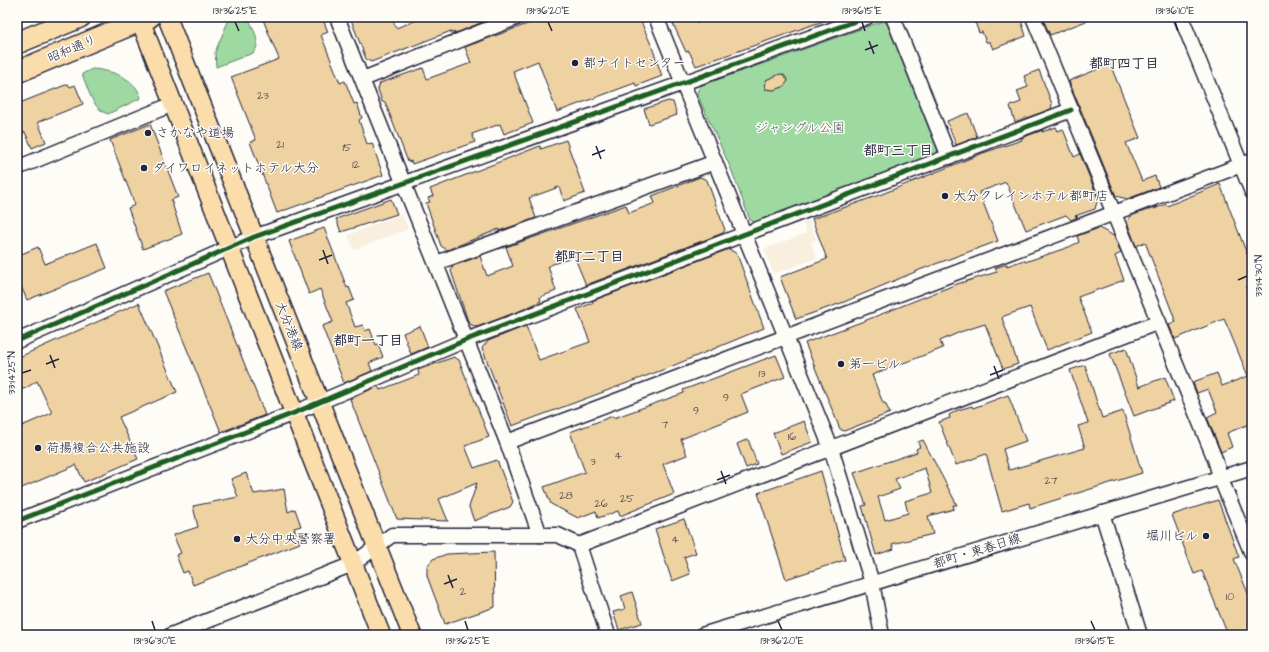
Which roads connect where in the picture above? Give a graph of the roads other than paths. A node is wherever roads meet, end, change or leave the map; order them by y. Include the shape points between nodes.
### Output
1 (80, 17) edge
2 (167, 17) edge
3 (337, 17) edge
4 (518, 17) edge
5 (656, 17) edge
6 (867, 17) edge
7 (893, 17) edge
8 (1033, 17) edge
9 (1181, 17) edge
10 (143, 18) edge
11 (17, 43) edge
12 (17, 72) edge
13 (363, 79) junction
14 (682, 83) junction
15 (173, 104) junction
16 (1071, 110) junction
17 (950, 157) junction
18 (715, 162) junction
19 (1246, 163) edge
20 (17, 168) edge
21 (404, 183) junction
22 (1252, 192) edge
23 (1114, 213) junction
24 (744, 234) junction
25 (254, 237) junction
26 (229, 248) junction
27 (436, 264) junction
28 (1159, 322) junction
29 (786, 337) junction
30 (466, 340) junction
31 (17, 341) edge
32 (320, 402) junction
33 (294, 413) junction
34 (507, 442) junction
35 (831, 448) junction
36 (1252, 468) edge
37 (1220, 477) junction
38 (1102, 513) junction
39 (17, 521) edge
40 (540, 535) junction
41 (579, 545) junction
42 (376, 546) junction
43 (1252, 554) edge
44 (353, 564) junction
45 (872, 583) junction
46 (171, 635) edge
47 (381, 635) edge
48 (412, 635) edge
49 (608, 635) edge
50 (702, 635) edge
51 (882, 635) edge
52 (1140, 635) edge

1 - 11 highway, 昭和通り
2 - 25 main road, 大分港線
3 - 13 street
4 - 13 street
5 - 14 street
6 - 14 street
7 - 17 street
8 - 16 street
9 - 19 street
10 - 12 highway, 昭和通り
10 - 15 main road, 大分港線
13 - 21 street
14 - 18 street
14 - 21 street
15 - 20 street
15 - 26 main road, 大分港線
16 - 17 street
16 - 23 street
17 - 24 street
18 - 24 street
18 - 27 street
19 - 22 street
19 - 23 street
21 - 25 street
21 - 27 street
23 - 28 street
23 - 29 street
24 - 29 street
24 - 30 street
25 - 26 street
25 - 32 main road, 大分港線
26 - 31 street
26 - 33 main road, 大分港線
27 - 30 street
28 - 35 street
28 - 37 street
29 - 34 street
29 - 35 street
30 - 32 street
30 - 34 street
32 - 33 street
32 - 42 main road, 大分港線
33 - 39 street
33 - 44 main road, 大分港線
34 - 40 street
35 - 41 street
35 - 45 street
36 - 37 street, 都町・東春日線
37 - 38 street, 都町・東春日線
37 - 43 street
38 - 45 street, 都町・東春日線
38 - 52 street
40 - 41 street via 558,535
40 - 42 street via 392,535
41 - 49 street
42 - 44 street
42 - 48 main road, 大分港線
44 - 46 street
44 - 47 main road, 大分港線
45 - 50 street, 都町・東春日線
45 - 51 street

